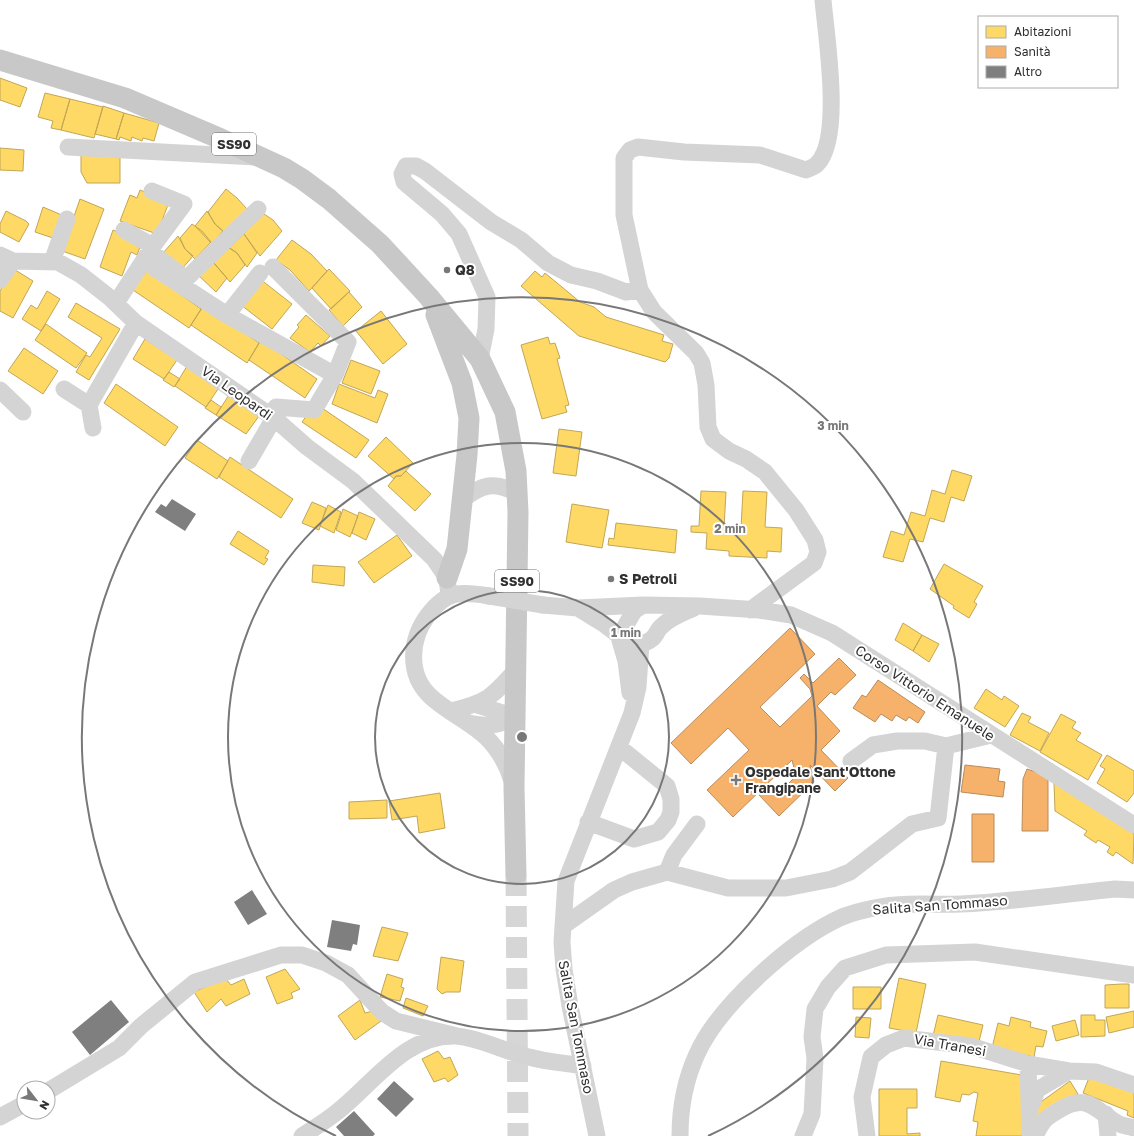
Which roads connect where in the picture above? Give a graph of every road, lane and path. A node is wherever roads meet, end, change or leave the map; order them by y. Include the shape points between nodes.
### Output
1 (823, 0) edge
2 (0, 60) edge
3 (68, 147) dead end
4 (262, 158) junction
5 (152, 191) dead end
6 (258, 209) dead end
7 (67, 219) dead end
8 (124, 230) dead end
9 (152, 255) junction
10 (6, 258) edge
11 (52, 262) junction
12 (0, 280) edge
13 (640, 290) junction
14 (428, 296) junction
15 (116, 303) junction
16 (227, 315) junction
17 (136, 323) junction
18 (480, 359) junction
19 (335, 375) junction
20 (64, 389) dead end
21 (0, 390) edge
22 (89, 405) junction
23 (23, 412) dead end
24 (274, 418) junction
25 (93, 428) dead end
26 (249, 462) dead end
27 (517, 493) junction
28 (462, 500) junction
29 (448, 586) junction
30 (643, 605) junction
31 (700, 606) junction
32 (578, 608) junction
33 (750, 610) junction
34 (661, 626) junction
35 (618, 637) junction
36 (641, 644) junction
37 (516, 670) junction
38 (477, 705) junction
39 (451, 711) junction
40 (632, 713) junction
41 (516, 717) junction
42 (469, 723) junction
43 (991, 735) junction
44 (946, 746) junction
45 (619, 747) junction
46 (851, 762) dead end
47 (514, 787) junction
48 (588, 822) junction
49 (697, 824) dead end
50 (1134, 825) edge
51 (667, 872) junction
52 (516, 875) tunnel mouth
53 (1134, 890) edge
54 (563, 926) junction
55 (1134, 974) edge
56 (457, 1036) junction
57 (1028, 1064) junction
58 (583, 1066) junction
59 (1069, 1071) junction
60 (1134, 1085) edge
61 (56, 1086) edge
62 (16, 1108) edge
63 (1029, 1111) junction
64 (1106, 1114) junction
65 (0, 1117) edge
66 (1134, 1128) edge
67 (680, 1131) edge
68 (302, 1136) edge
69 (598, 1136) edge
70 (803, 1136) edge
71 (867, 1136) edge
72 (1030, 1136) edge
73 (1034, 1136) edge
74 (1108, 1136) edge

1 - 13 street via 832,115 824,155 817,165 806,170 760,155 638,147 630,150 624,158 624,216
2 - 4 main road, SS90 via 125,98
3 - 4 street
4 - 14 main road, SS90 via 302,178 329,199 380,244
5 - 9 street via 184,204
6 - 9 street via 186,279
7 - 11 street
8 - 9 street
9 - 15 street
9 - 16 street
10 - 11 street, Via Leopardi
10 - 12 street
11 - 15 street, Via Leopardi via 58,262 80,275
13 - 18 street via 626,292 597,281 570,275 548,263 521,240 491,222 426,171 416,166 406,166 402,174 404,182 442,214 460,234 487,297 486,329
13 - 33 street via 654,312 696,353 702,363 708,427 713,439 766,472 796,510 815,540 818,552 814,563
14 - 18 main road, SS90
14 - 28 main road via 462,383 469,418 468,455
15 - 17 street, Via Leopardi
16 - 19 street
16 - 19 street via 266,270 348,342
17 - 22 street
17 - 24 street, Via Leopardi
18 - 27 main road, SS90 via 505,412 512,442
19 - 24 street via 314,410 276,407
20 - 22 street
21 - 23 street
22 - 25 street
24 - 26 street
24 - 29 street, Via Leopardi via 307,447 353,481 434,559
27 - 28 street via 505,487 485,486 476,489
27 - 37 main road, SS90
28 - 29 main road via 457,549
29 - 32 street, Corso Vittorio Emanuele, bridge via 489,596
29 - 39 street via 422,622 416,637 413,658 418,677 429,695
30 - 31 street, Corso Vittorio Emanuele
30 - 32 street, Corso Vittorio Emanuele
30 - 34 street via 655,615
30 - 35 street via 634,610
31 - 33 street, Corso Vittorio Emanuele
31 - 34 street, Corso Vittorio Emanuele via 676,616
32 - 35 street, Corso Vittorio Emanuele via 606,625
33 - 43 street, Corso Vittorio Emanuele via 791,615 832,633
34 - 36 street, Corso Vittorio Emanuele via 653,638
35 - 36 street, Corso Vittorio Emanuele
35 - 40 street, Salita San Tommaso via 626,661
36 - 40 street, Salita San Tommaso via 638,687
37 - 38 street via 493,695
37 - 41 main road, SS90
38 - 39 street
38 - 41 street
39 - 42 street
40 - 45 street, Salita San Tommaso
41 - 42 street via 498,726 486,727
41 - 47 main road, SS90
42 - 47 street via 494,745 507,764
43 - 44 street
43 - 50 street, Corso Vittorio Emanuele
44 - 46 street via 925,741 897,741 874,745
44 - 51 street via 938,818 912,824 850,872 832,879 786,888 728,888
45 - 48 street, Salita San Tommaso
45 - 48 street via 667,786 671,799 668,820 658,832 634,839
47 - 52 main road, SS90
48 - 54 street, Salita San Tommaso via 566,881
49 - 51 street via 674,855
51 - 54 street via 614,890
53 - 67 street, Salita San Tommaso via 1115,889 962,904 910,904 875,908 843,916 803,939 780,958 728,1007 713,1026 689,1072
54 - 58 street, Salita San Tommaso via 564,970
55 - 70 street via 975,952 886,955 845,968 815,1008 812,1037 815,1058 812,1114
56 - 58 street via 528,1057
56 - 61 street via 396,1021 382,1012 348,975 326,963 302,955 281,955 195,982 141,1026 119,1048
56 - 68 street via 421,1042 382,1070 338,1112
57 - 59 street, Via Tranesi
57 - 63 street
57 - 71 street, Via Tranesi via 971,1046 904,1038 886,1045 871,1057 865,1080 862,1097
58 - 69 street, Salita San Tommaso
59 - 60 street, Via Tranesi via 1096,1072
59 - 63 street via 1036,1090
62 - 65 street
63 - 72 street
64 - 66 street via 1119,1124
64 - 73 street via 1079,1102 1066,1105 1043,1119
64 - 74 street

